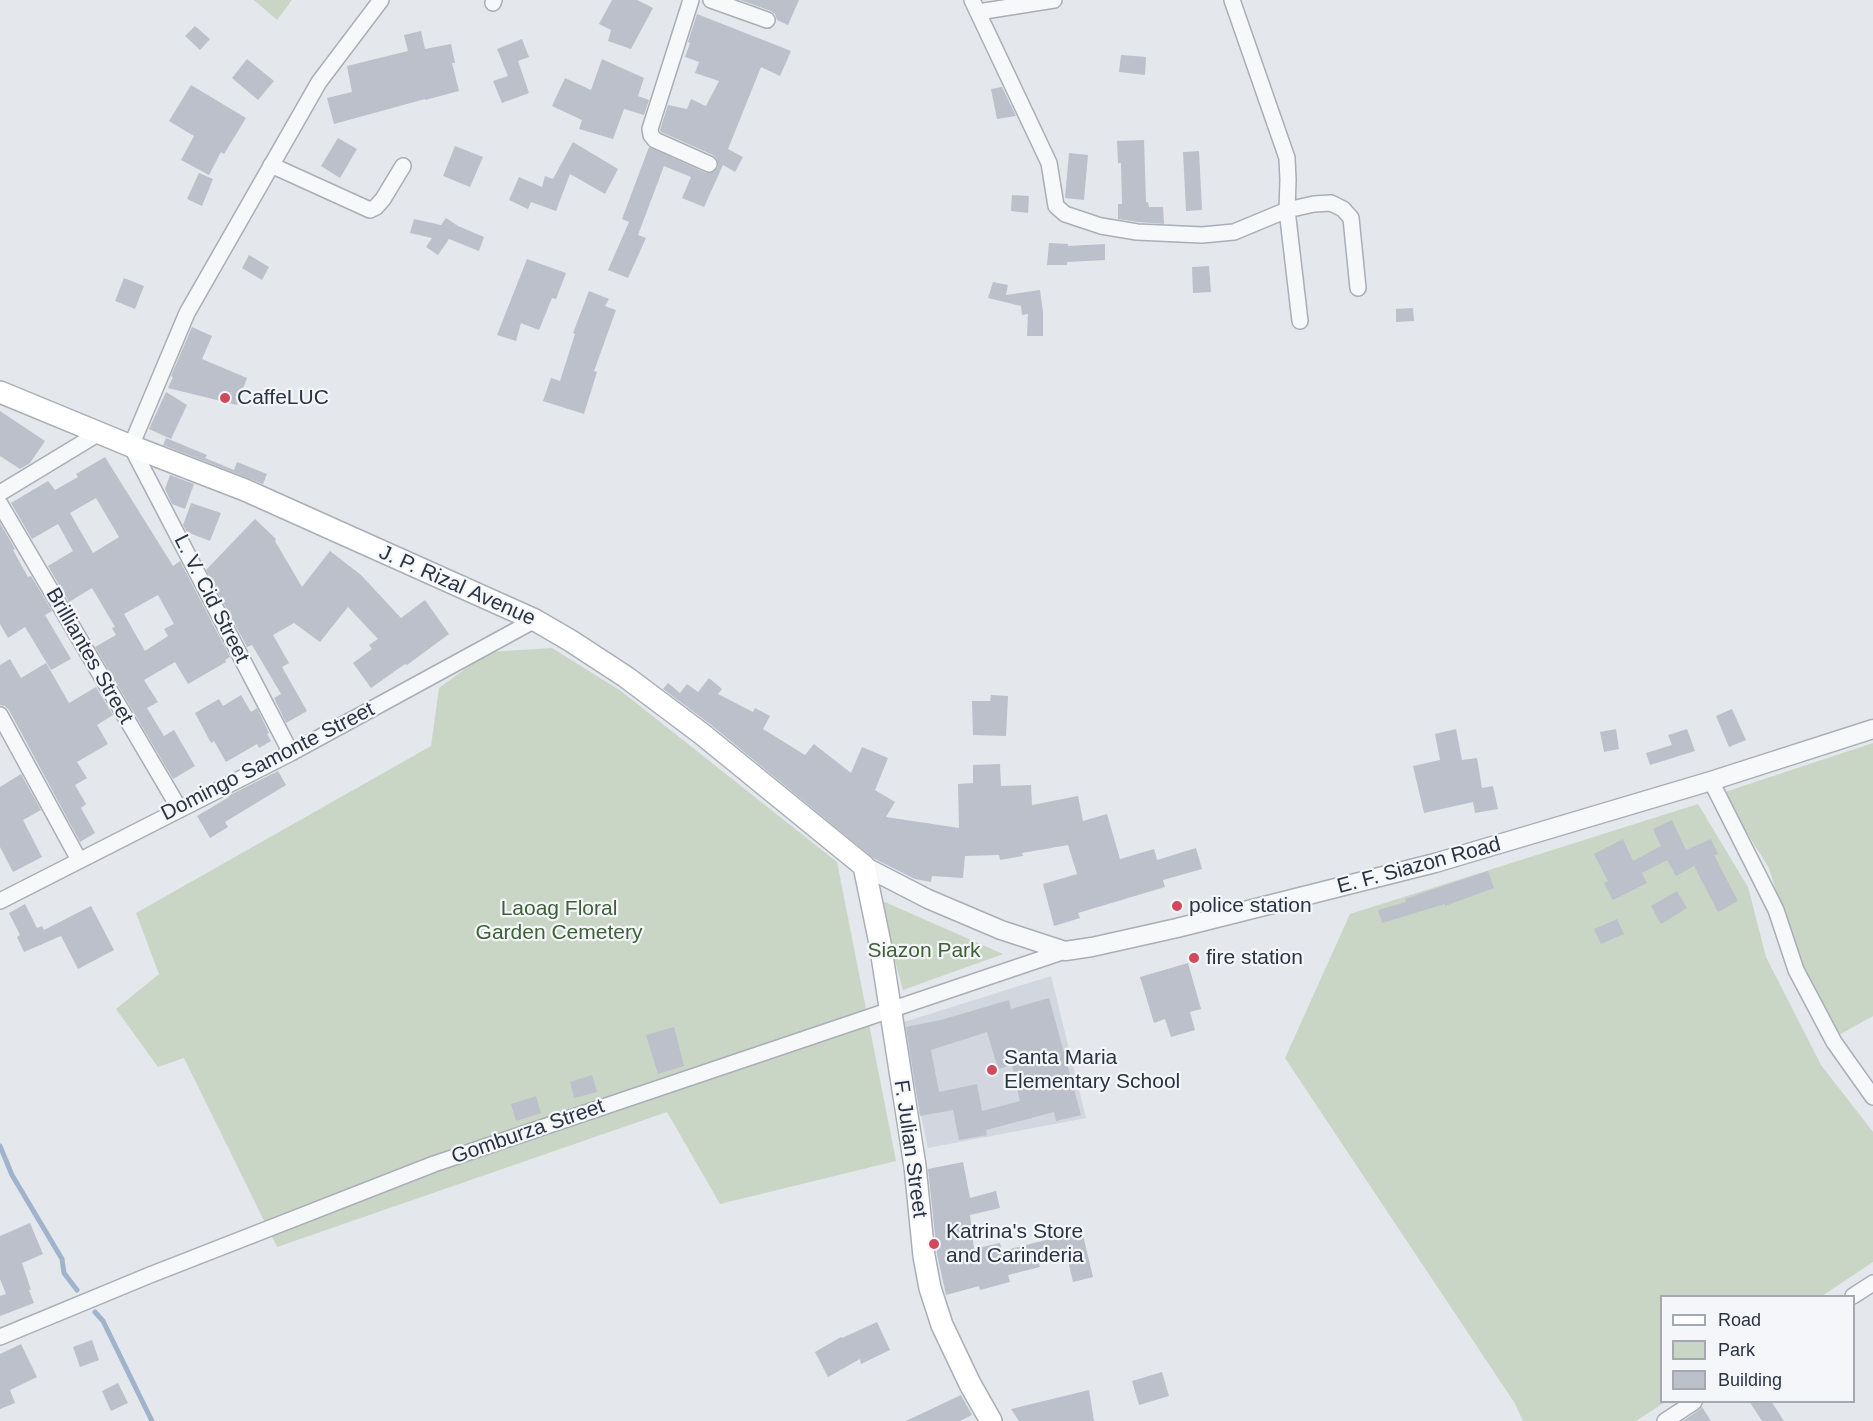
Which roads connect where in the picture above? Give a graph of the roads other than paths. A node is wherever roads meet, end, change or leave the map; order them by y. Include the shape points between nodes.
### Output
1 (381, 0) edge
2 (692, 0) edge
3 (711, 0) edge
4 (1054, 0) edge
5 (1232, 0) edge
6 (975, 6) edge
7 (767, 20) dead end
8 (709, 164) dead end
9 (271, 165) junction
10 (403, 166) dead end
11 (1287, 210) junction
12 (1358, 288) dead end
13 (1300, 321) dead end
14 (0, 392) edge
15 (99, 433) junction
16 (131, 446) junction
17 (0, 493) edge
18 (0, 504) edge
19 (535, 620) junction
20 (0, 716) edge
21 (1873, 729) edge
22 (291, 753) junction
23 (1711, 781) junction
24 (178, 808) junction
25 (79, 860) junction
26 (864, 866) junction
27 (0, 901) edge
28 (1065, 951) junction
29 (890, 1010) junction
30 (1873, 1097) edge
31 (1873, 1283) edge
32 (1855, 1295) edge
33 (0, 1337) edge
34 (1691, 1403) edge
35 (991, 1421) edge
36 (1665, 1421) edge

1 - 9 street via 319,82
2 - 8 street via 650,129 655,141
3 - 7 street
4 - 6 street
5 - 11 street via 1287,158
6 - 11 street via 1049,163 1056,206 1065,214 1137,232 1202,235 1234,232
9 - 10 street via 370,210 383,199
9 - 16 street via 187,314
11 - 12 street via 1331,203 1343,209 1351,218
11 - 13 street
14 - 15 main road, J. P. Rizal Avenue
15 - 16 main road, J. P. Rizal Avenue
15 - 17 street
16 - 19 main road, J. P. Rizal Avenue via 245,490
16 - 22 street, L. V. Cid Street
18 - 24 street, Brilliantes Street
19 - 22 street, Domingo Samonte Street
19 - 26 main road, J. P. Rizal Avenue via 626,677
20 - 25 street
21 - 23 street, E. F. Siazon Road
22 - 24 street, Domingo Samonte Street
23 - 28 street, E. F. Siazon Road via 1435,863 1168,930
23 - 30 street via 1776,910 1796,970 1834,1042
24 - 25 street, Domingo Samonte Street
25 - 27 street, Domingo Samonte Street
26 - 28 street, E. F. Siazon Road via 937,903
26 - 29 main road, F. Julian Street
28 - 29 street, Gomburza Street
29 - 33 street, Gomburza Street via 434,1164
29 - 35 main road, F. Julian Street via 930,1288 942,1324
31 - 32 street
34 - 36 street

